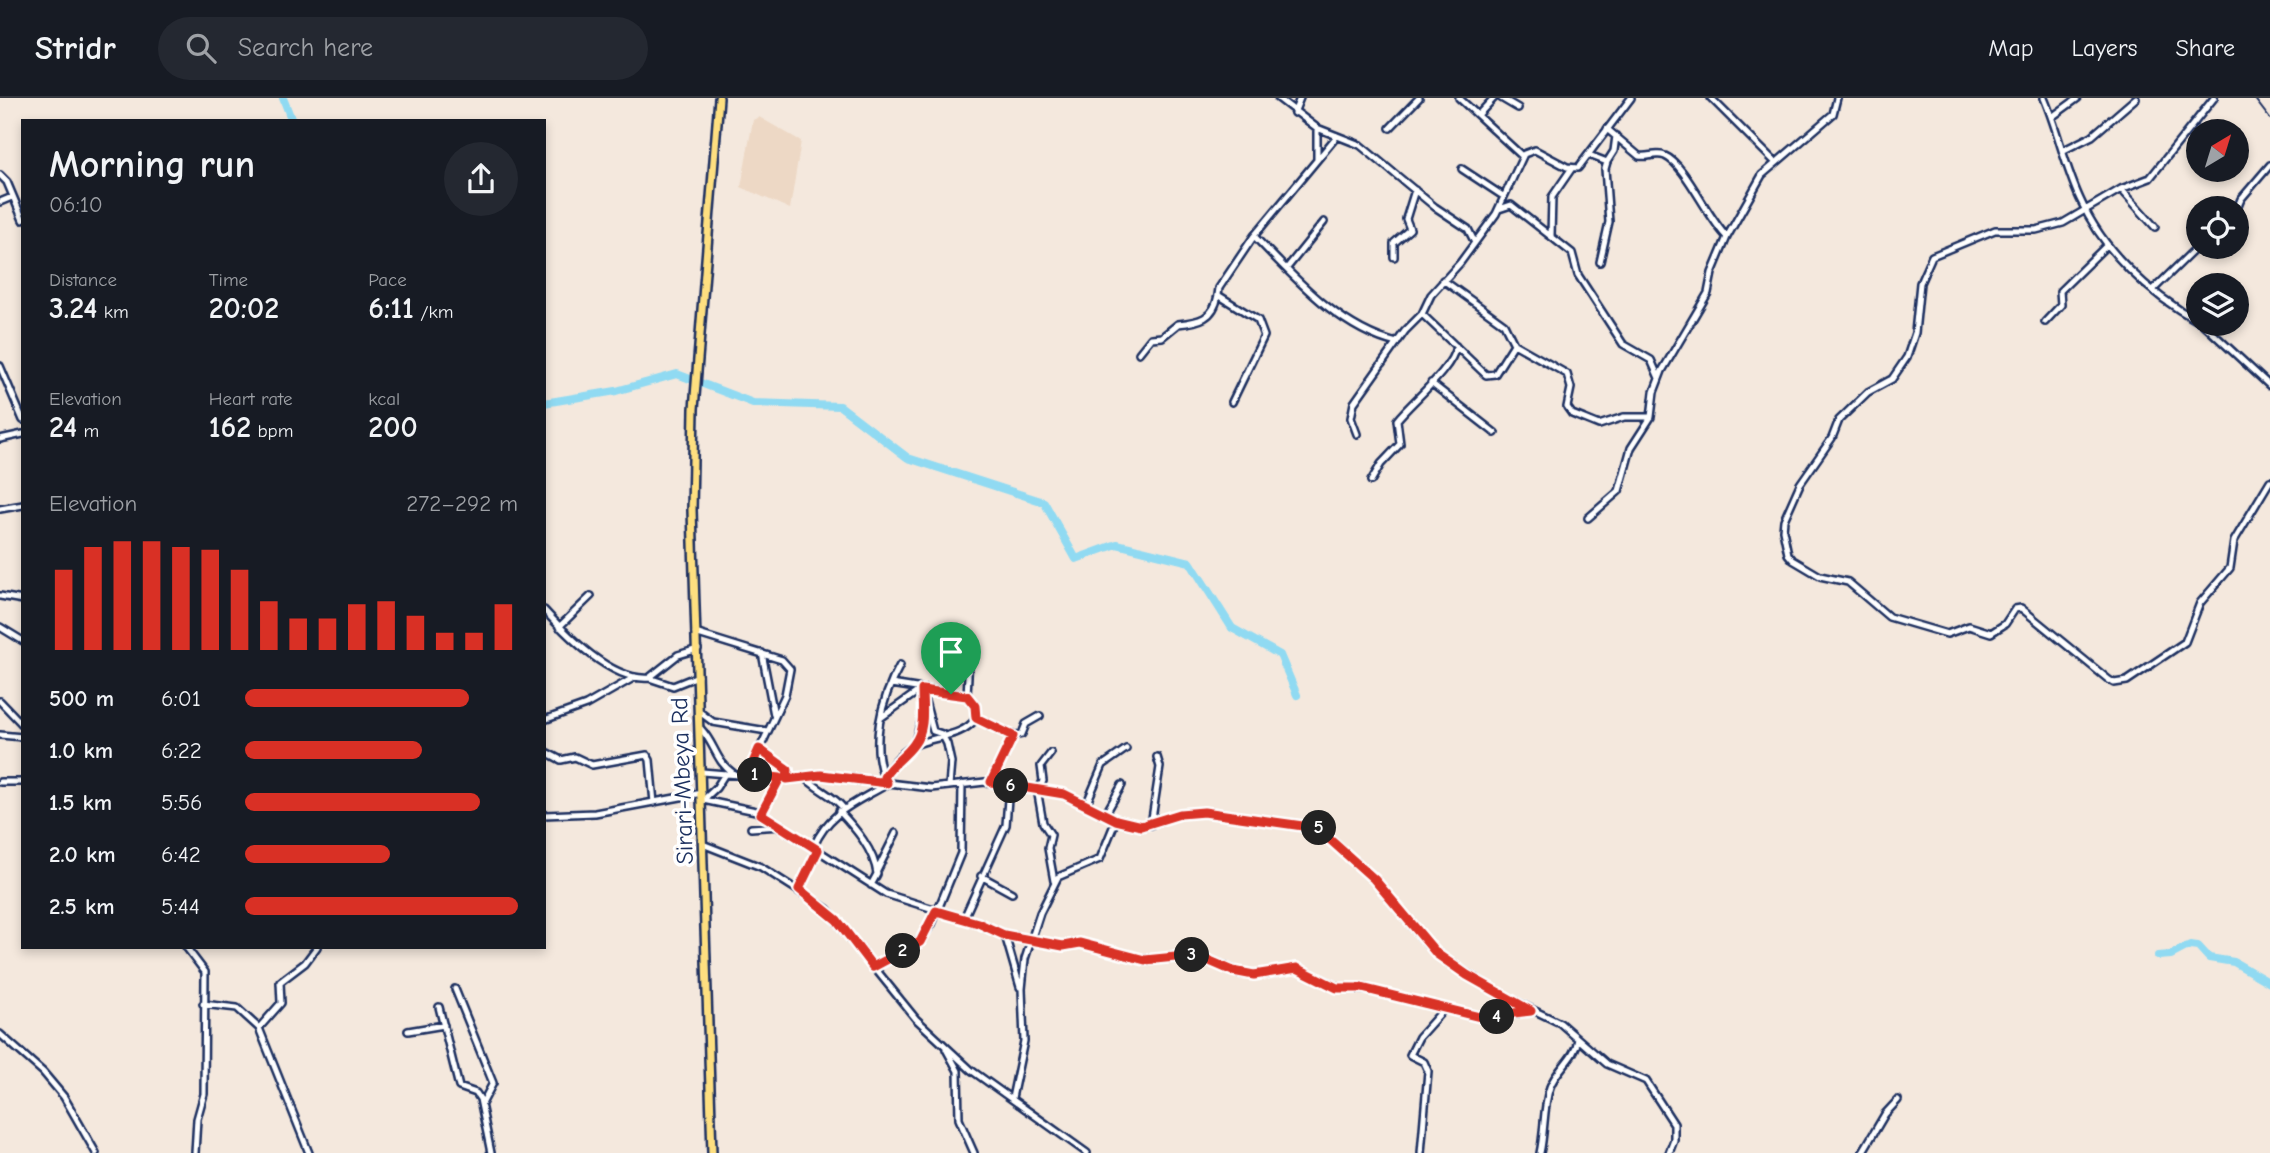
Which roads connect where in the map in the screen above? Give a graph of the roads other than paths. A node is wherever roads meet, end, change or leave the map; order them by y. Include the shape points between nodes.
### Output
1 (719, 98) edge
2 (1278, 98) edge
3 (1300, 98) edge
4 (1419, 98) edge
5 (1459, 98) edge
6 (1494, 98) edge
7 (1501, 98) edge
8 (1631, 98) edge
9 (1711, 98) edge
10 (1837, 98) edge
11 (2044, 98) edge
12 (2078, 98) edge
13 (2136, 98) edge
14 (2214, 98) edge
15 (1518, 108) dead end
16 (1294, 113) junction
17 (1479, 114) junction
18 (2052, 117) junction
19 (1317, 128) junction
20 (1390, 128) dead end
21 (1607, 129) junction
22 (1337, 136) junction
23 (1616, 136) junction
24 (2064, 150) junction
25 (1589, 155) junction
26 (1522, 156) junction
27 (1317, 160) junction
28 (1607, 162) junction
29 (1775, 162) junction
30 (2270, 165) edge
31 (1572, 168) junction
32 (1462, 169) dead end
33 (0, 175) edge
34 (2121, 189) junction
35 (1415, 190) junction
36 (1503, 196) junction
37 (2244, 196) edge
38 (12, 197) junction
39 (0, 202) edge
40 (1499, 209) junction
41 (2087, 212) junction
42 (21, 216) edge
43 (1324, 222) dead end
44 (2155, 227) dead end
45 (1468, 229) junction
46 (1483, 230) junction
47 (1254, 236) junction
48 (1551, 237) junction
49 (1727, 237) junction
50 (1474, 241) junction
51 (2107, 245) junction
52 (1394, 257) dead end
53 (2186, 258) edge
54 (1600, 262) dead end
55 (1287, 268) junction
56 (1443, 280) junction
57 (2153, 290) junction
58 (1218, 295) junction
59 (2186, 313) edge
60 (1422, 314) junction
61 (2045, 322) dead end
62 (2216, 336) edge
63 (1397, 343) junction
64 (1514, 344) junction
65 (1456, 346) junction
66 (1139, 353) dead end
67 (0, 366) edge
68 (1659, 378) junction
69 (1432, 383) junction
70 (2270, 386) edge
71 (21, 394) edge
72 (15, 397) junction
73 (1233, 402) dead end
74 (21, 415) edge
75 (1651, 417) junction
76 (1495, 433) dead end
77 (21, 434) edge
78 (1357, 434) dead end
79 (0, 439) edge
80 (1371, 481) dead end
81 (2270, 481) edge
82 (21, 505) edge
83 (0, 509) edge
84 (1588, 518) dead end
85 (0, 596) edge
86 (591, 596) dead end
87 (21, 600) edge
88 (547, 618) edge
89 (0, 627) edge
90 (559, 627) junction
91 (695, 633) junction
92 (21, 640) edge
93 (698, 649) junction
94 (762, 653) junction
95 (969, 656) dead end
96 (900, 665) dead end
97 (699, 676) junction
98 (635, 677) junction
99 (649, 678) junction
100 (891, 684) junction
101 (922, 690) junction
102 (967, 696) junction
103 (0, 701) edge
104 (925, 709) junction
105 (701, 713) junction
106 (774, 715) junction
107 (1040, 716) dead end
108 (880, 718) junction
109 (976, 718) junction
110 (546, 719) edge
111 (21, 723) edge
112 (701, 729) junction
113 (767, 731) junction
114 (0, 735) edge
115 (944, 736) junction
116 (1013, 736) junction
117 (21, 737) edge
118 (914, 745) junction
119 (759, 749) junction
120 (1126, 749) dead end
121 (546, 752) edge
122 (1051, 753) dead end
123 (1157, 757) dead end
124 (702, 772) junction
125 (725, 774) junction
126 (734, 774) junction
127 (748, 774) junction
128 (804, 776) junction
129 (783, 778) junction
130 (886, 781) junction
131 (0, 782) edge
132 (21, 782) edge
133 (991, 782) junction
134 (962, 784) junction
135 (1122, 785) dead end
136 (950, 786) junction
137 (1009, 786) junction
138 (1038, 789) junction
139 (702, 797) junction
140 (654, 803) junction
141 (1086, 805) junction
142 (842, 810) junction
143 (761, 814) junction
144 (546, 815) edge
145 (1105, 815) junction
146 (1116, 820) junction
147 (1152, 825) junction
148 (781, 826) junction
149 (751, 828) dead end
150 (896, 833) dead end
151 (705, 845) junction
152 (816, 848) junction
153 (886, 850) junction
154 (873, 858) junction
155 (877, 871) junction
156 (981, 876) junction
157 (1054, 881) junction
158 (871, 885) junction
159 (799, 889) junction
160 (1012, 893) dead end
161 (936, 911) junction
162 (964, 918) junction
163 (1004, 935) junction
164 (1030, 940) junction
165 (188, 949) edge
166 (316, 949) edge
167 (873, 967) junction
168 (455, 989) dead end
169 (1022, 989) junction
170 (204, 1004) junction
171 (439, 1007) dead end
172 (1445, 1008) junction
173 (1531, 1011) junction
174 (444, 1025) junction
175 (259, 1028) junction
176 (408, 1031) dead end
177 (0, 1034) edge
178 (1578, 1039) junction
179 (943, 1043) junction
180 (1012, 1098) junction
181 (1898, 1100) dead end
182 (481, 1105) junction
183 (96, 1153) edge
184 (195, 1153) edge
185 (309, 1153) edge
186 (491, 1153) edge
187 (712, 1153) edge
188 (974, 1153) edge
189 (1087, 1153) edge
190 (1421, 1153) edge
191 (1540, 1153) edge
192 (1669, 1153) edge
193 (1862, 1153) edge

1 - 91 highway, Sirari-Mbeya Rd via 694,409
2 - 16 street
3 - 16 street
4 - 20 street
5 - 17 street
6 - 17 street
7 - 15 street
8 - 21 street
9 - 29 street
10 - 29 street via 1833,114
11 - 18 street
12 - 18 street
13 - 24 street via 2092,136
14 - 34 street via 2153,176
16 - 19 street
17 - 26 street
18 - 24 street
19 - 22 street
19 - 27 street
21 - 23 street
21 - 25 street
22 - 27 street
22 - 35 street via 1360,145
23 - 28 street via 1615,151
23 - 49 street via 1639,156 1662,154 1677,164
24 - 41 street
25 - 28 street
25 - 31 street via 1582,165
26 - 31 street via 1535,150
26 - 36 street
27 - 47 street
28 - 54 street via 1609,222
29 - 49 street via 1762,175
30 - 37 street
31 - 48 street via 1552,197
32 - 36 street
33 - 38 street
34 - 41 street
34 - 44 street
35 - 45 street
35 - 52 street via 1406,219 1410,229 1394,243
36 - 40 street
38 - 39 street
38 - 42 street
40 - 46 street
40 - 48 street via 1511,205
41 - 51 street
41 - 81 street via 2047,228 1995,230 1932,256 1920,283 1915,333 1907,358 1892,379 1868,392 1842,416 1800,484 1783,524 1788,554 1819,576 1848,582 1889,617 1945,634 1969,626 1991,633 2005,624 2015,609 2023,609 2109,680 2120,683 2185,642 2200,603 2230,568 2234,541
43 - 55 street
45 - 46 street
45 - 50 street
46 - 50 street
47 - 55 street
47 - 58 street
48 - 68 street via 1572,253 1578,275 1623,344 1651,360
49 - 68 street via 1708,292
50 - 56 street
51 - 57 street
51 - 61 street via 2060,290 2061,305
53 - 57 street
55 - 63 street via 1352,323
56 - 60 street
56 - 64 street via 1504,324
57 - 59 street
58 - 66 street via 1207,318 1178,324 1162,337 1151,338
58 - 73 street via 1258,320 1264,336
60 - 63 street
60 - 65 street
62 - 70 street
63 - 78 street via 1354,403 1351,418
64 - 65 street via 1491,376
64 - 75 street via 1567,374 1571,388 1567,407 1572,414 1599,425 1624,417
65 - 69 street
67 - 72 street
68 - 75 street
69 - 76 street
69 - 80 street via 1397,420 1400,444
71 - 72 street
72 - 74 street
75 - 84 street via 1631,448 1619,491
77 - 79 street
82 - 83 street
85 - 87 street
86 - 90 street
88 - 90 street
89 - 92 street
90 - 98 street via 593,655
91 - 93 highway, Sirari-Mbeya Rd
91 - 94 street
93 - 97 highway, Sirari-Mbeya Rd
93 - 99 street via 678,655
94 - 106 street
94 - 106 street via 782,660 790,669 785,695
95 - 102 street
96 - 100 street
97 - 99 street via 673,686
97 - 105 highway, Sirari-Mbeya Rd
98 - 99 street
98 - 110 street via 586,705
100 - 101 street
100 - 108 street
101 - 102 street
101 - 104 street
101 - 108 street
102 - 109 street via 975,706
103 - 111 street
104 - 115 street via 933,731
104 - 118 street
105 - 112 highway, Sirari-Mbeya Rd
105 - 113 street via 713,722
106 - 113 street
107 - 116 street via 1026,724 1022,734
108 - 130 street via 878,757
109 - 115 street
109 - 116 street
112 - 124 highway, Sirari-Mbeya Rd
112 - 126 street via 722,766
113 - 119 street
114 - 117 street
115 - 118 street
115 - 136 street via 951,762
116 - 133 street
118 - 130 street via 896,759
119 - 127 street
119 - 129 street via 788,770
120 - 141 street via 1102,765
121 - 140 street via 565,761 575,757 592,765 646,755
122 - 138 street via 1041,766 1043,781
123 - 147 street via 1160,767
124 - 125 street
124 - 139 highway, Sirari-Mbeya Rd
125 - 126 street
125 - 139 street via 716,788
126 - 127 street
127 - 129 street
128 - 129 street
128 - 130 street
128 - 142 street via 836,799
129 - 143 street
130 - 136 street
130 - 142 street
131 - 132 street
133 - 134 street
133 - 137 street
134 - 136 street
134 - 161 street via 961,853
135 - 145 street
137 - 138 street
137 - 156 street via 1006,825
138 - 141 street
138 - 157 street via 1043,823 1051,835 1048,848
139 - 140 street
139 - 143 street
139 - 151 highway, Sirari-Mbeya Rd
140 - 144 street
141 - 145 street
142 - 152 street via 830,819
142 - 154 street
143 - 148 street
145 - 146 street
146 - 147 street
146 - 157 street via 1100,859
147 - 173 street via 1180,814 1204,812 1317,828 1374,879 1437,954
148 - 149 street
148 - 152 street
150 - 153 street
151 - 159 street via 761,867
151 - 187 highway, Sirari-Mbeya Rd
152 - 158 street
152 - 159 street
153 - 154 street
153 - 155 street
154 - 155 street
155 - 158 street
156 - 160 street
156 - 162 street
157 - 164 street
158 - 161 street
159 - 167 street via 837,920
161 - 162 street
161 - 167 street via 920,942
162 - 163 street
163 - 164 street
163 - 169 street
164 - 169 street
164 - 172 street via 1063,946 1080,943 1145,960 1196,955 1243,974 1297,968 1337,988 1362,988
165 - 170 street via 203,966
166 - 175 street via 281,982 281,1003
167 - 179 street via 916,1019
168 - 182 street via 492,1083
169 - 180 street via 1024,1047
170 - 175 street via 237,1008
170 - 184 street via 204,1094
171 - 174 street
172 - 173 street via 1490,1018
172 - 190 street via 1419,1037 1410,1055 1424,1062 1428,1071
173 - 178 street via 1560,1023
174 - 176 street
174 - 182 street via 458,1087 478,1094
175 - 185 street
177 - 183 street via 64,1097
178 - 191 street via 1576,1051 1549,1091
178 - 192 street via 1599,1059 1646,1081 1653,1089 1675,1128
179 - 180 street via 971,1070
179 - 188 street via 958,1071 959,1119
180 - 189 street
181 - 193 street
182 - 186 street

